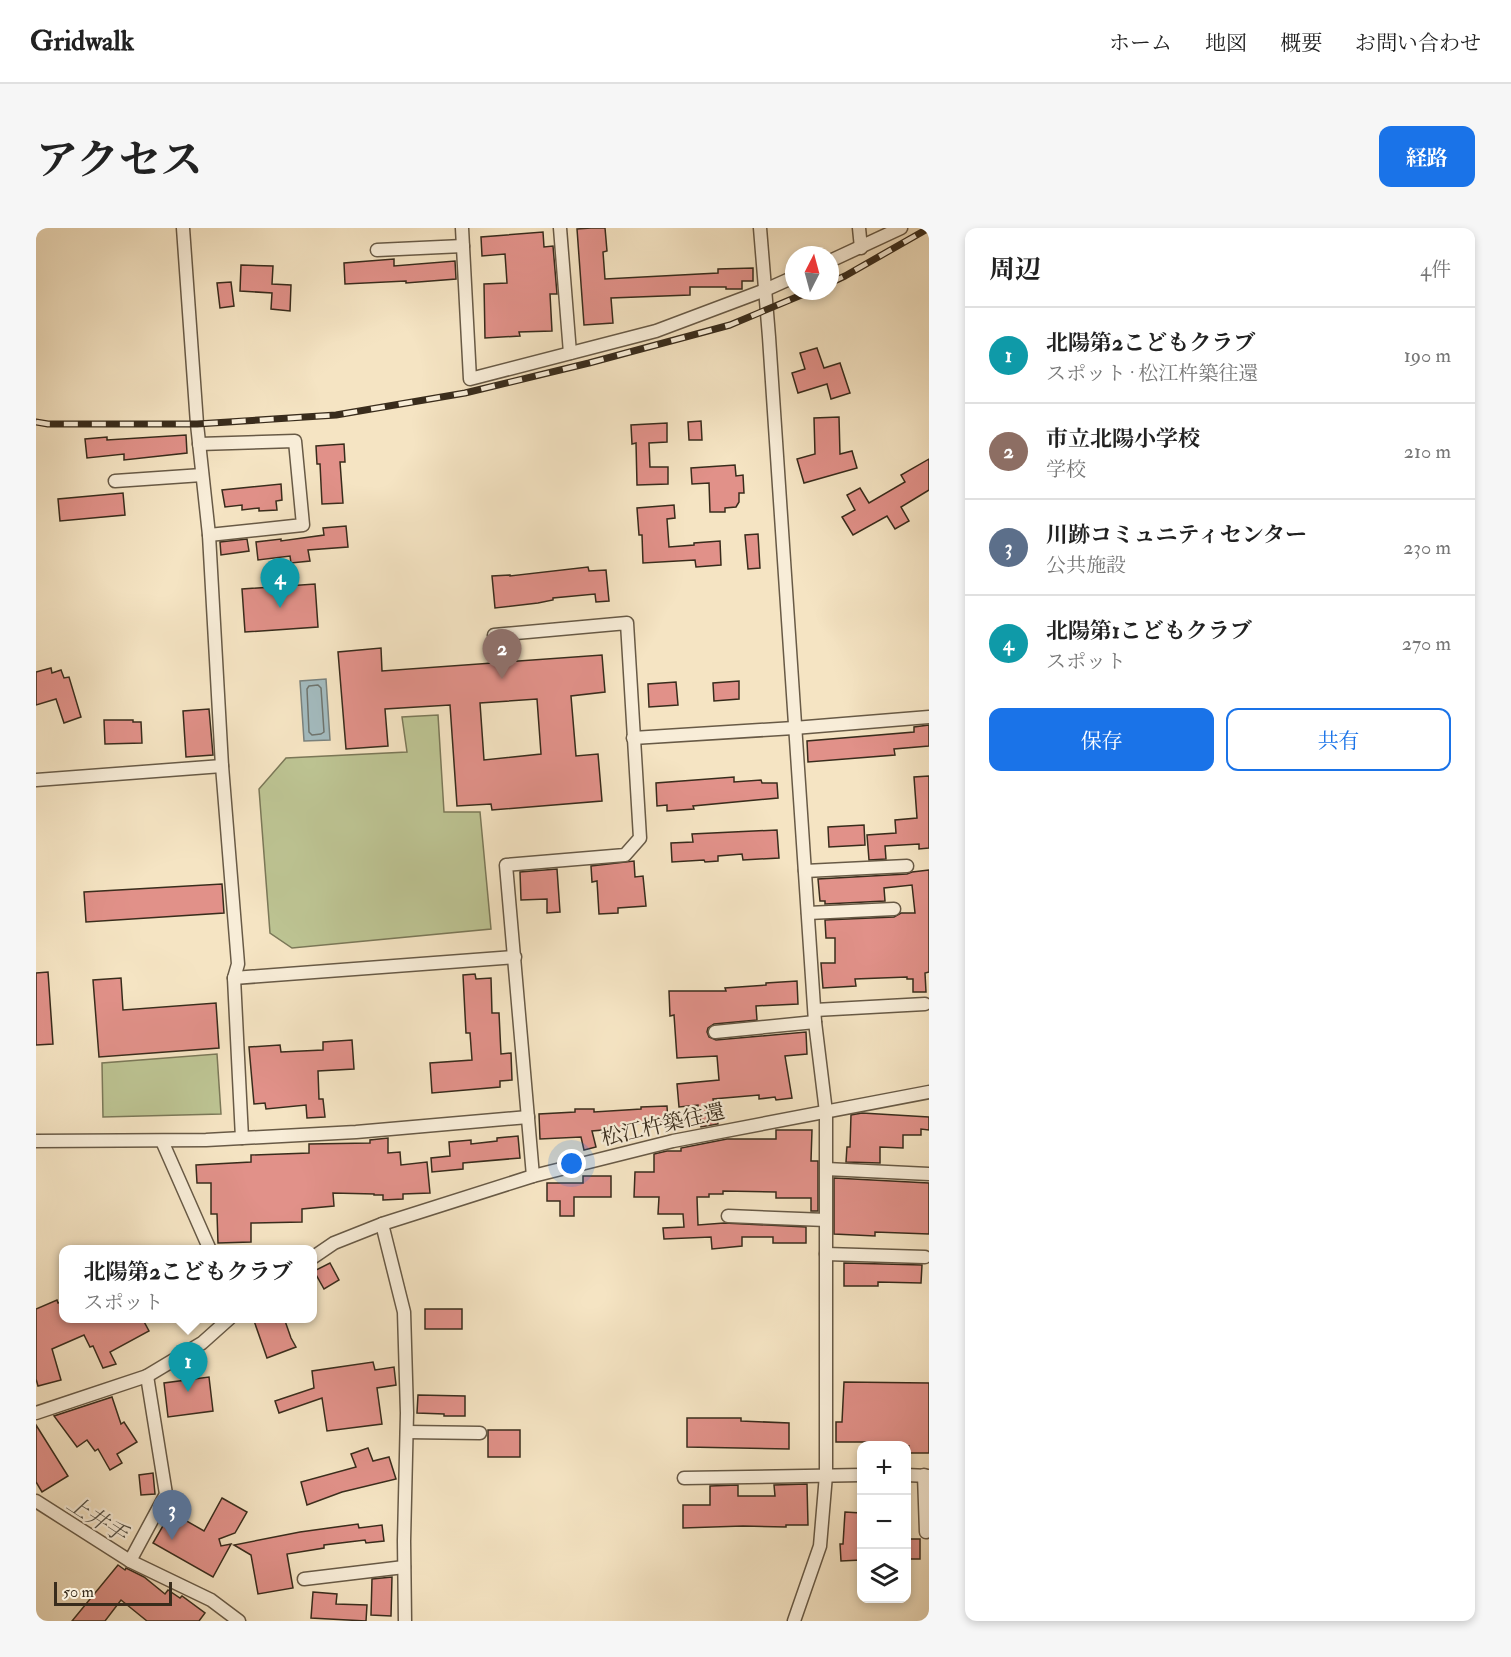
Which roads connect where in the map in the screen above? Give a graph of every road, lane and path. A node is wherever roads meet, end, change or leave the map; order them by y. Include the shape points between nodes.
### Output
1 (183, 228) edge
2 (462, 228) edge
3 (560, 228) edge
4 (760, 228) edge
5 (859, 228) edge
6 (901, 228) edge
7 (463, 246) junction
8 (861, 248) junction
9 (377, 250) dead end
10 (839, 257) edge
11 (785, 282) edge
12 (765, 290) junction
13 (570, 353) junction
14 (199, 444) junction
15 (202, 475) junction
16 (115, 481) dead end
17 (209, 535) junction
18 (494, 634) dead end
19 (929, 717) edge
20 (795, 728) junction
21 (633, 738) junction
22 (222, 766) junction
23 (36, 780) edge
24 (907, 866) dead end
25 (805, 871) junction
26 (894, 909) dead end
27 (808, 913) junction
28 (515, 957) junction
29 (234, 978) junction
30 (925, 1004) dead end
31 (815, 1016) junction
32 (715, 1032) dead end
33 (929, 1092) edge
34 (826, 1112) junction
35 (528, 1117) junction
36 (242, 1138) junction
37 (36, 1141) edge
38 (162, 1141) junction
39 (826, 1169) junction
40 (929, 1174) edge
41 (533, 1176) junction
42 (729, 1216) dead end
43 (826, 1220) junction
44 (382, 1224) junction
45 (208, 1245) edge
46 (826, 1254) junction
47 (317, 1255) edge
48 (925, 1257) dead end
49 (224, 1323) edge
50 (147, 1376) junction
51 (36, 1413) edge
52 (406, 1432) junction
53 (480, 1433) dead end
54 (826, 1475) junction
55 (857, 1475) edge
56 (911, 1475) edge
57 (926, 1476) edge
58 (684, 1478) dead end
59 (36, 1502) edge
60 (926, 1532) dead end
61 (130, 1562) junction
62 (405, 1567) junction
63 (304, 1579) dead end
64 (239, 1621) edge
65 (405, 1621) edge
66 (794, 1621) edge

1 - 14 street
2 - 7 street
3 - 13 street
4 - 12 street
5 - 8 street
6 - 8 street
7 - 9 street
7 - 13 street via 470,379
8 - 10 street
11 - 12 street
12 - 13 street via 656,331
12 - 20 street
14 - 15 street
14 - 17 street via 296,441 303,525
15 - 16 street
15 - 17 street
17 - 22 street
18 - 21 street via 627,623
19 - 20 street
20 - 21 street
20 - 25 street
21 - 28 street via 640,838 625,855 506,865
22 - 23 street
22 - 29 street via 238,964
24 - 25 street
25 - 27 street
26 - 27 street
27 - 31 street
28 - 29 street
28 - 35 street
29 - 36 street
30 - 31 street
31 - 32 street
31 - 34 street
33 - 34 street, 松江杵築往還
34 - 39 street
34 - 41 street, 松江杵築往還 via 673,1141
35 - 36 street
35 - 41 street
36 - 38 street
37 - 38 street
38 - 45 street
39 - 40 street
39 - 43 street
41 - 44 street, 松江杵築往還
42 - 43 street
43 - 46 street
44 - 47 street, 松江杵築往還 via 334,1243
44 - 52 street via 404,1312
46 - 48 street
46 - 54 street
49 - 50 street via 202,1343
50 - 51 street
50 - 61 street via 166,1494
52 - 53 street
52 - 62 street
54 - 55 street
54 - 58 street
54 - 66 street via 820,1546
56 - 57 street
57 - 60 street
59 - 61 street
61 - 64 street via 211,1600
62 - 63 street
62 - 65 street

